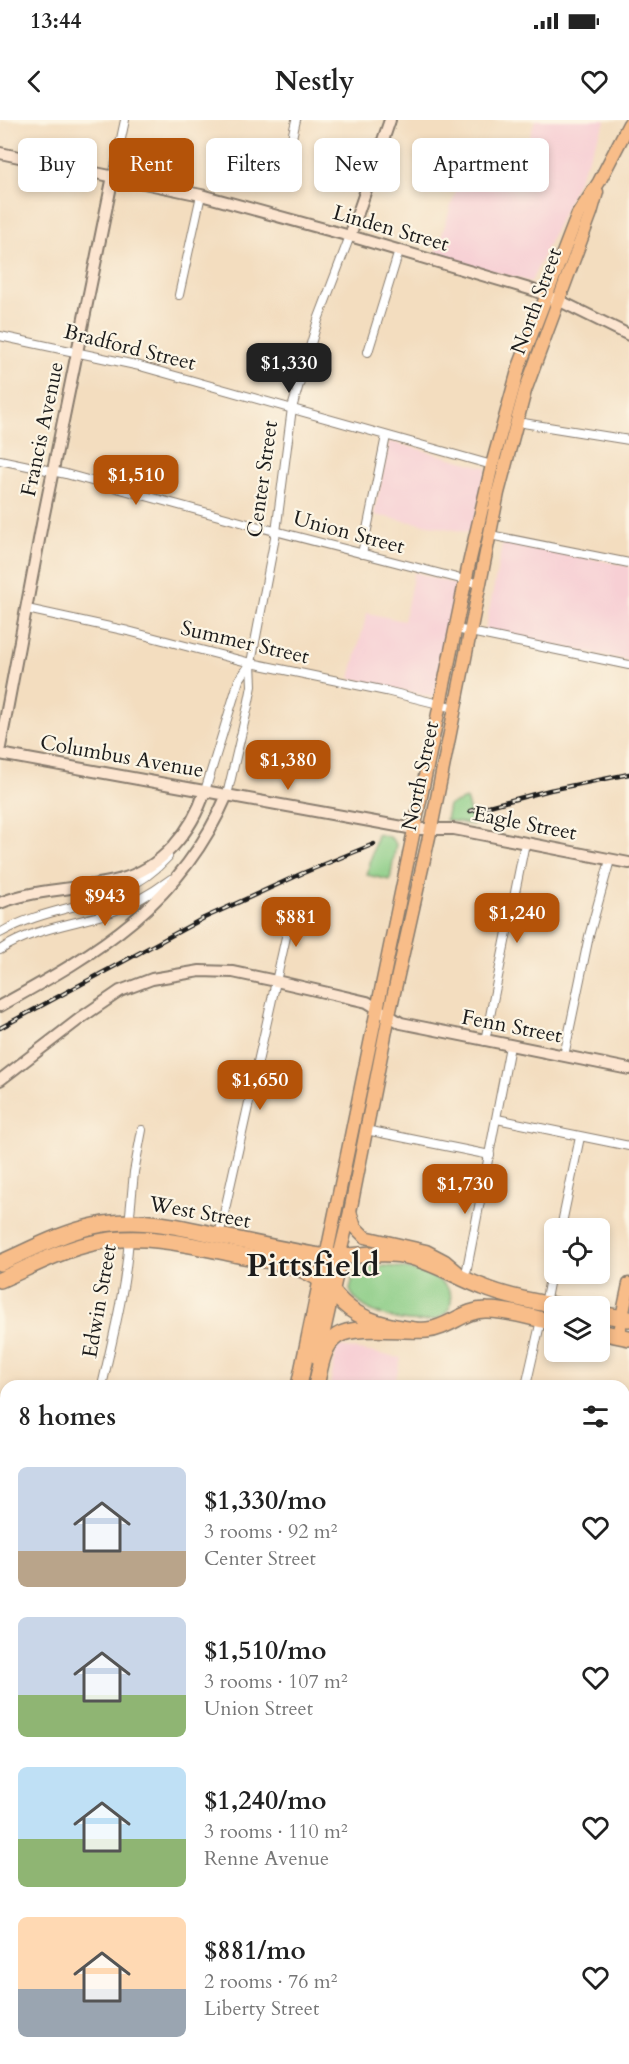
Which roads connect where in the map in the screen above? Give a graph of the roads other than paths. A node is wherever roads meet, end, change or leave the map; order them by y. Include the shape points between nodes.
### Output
1 (125, 120) edge
2 (296, 120) edge
3 (390, 120) edge
4 (629, 124) edge
5 (121, 138) edge
6 (292, 138) dead end
7 (0, 153) edge
8 (109, 175) edge
9 (599, 182) junction
10 (110, 192) edge
11 (187, 192) edge
12 (201, 195) junction
13 (350, 236) junction
14 (399, 251) junction
15 (179, 295) dead end
16 (545, 295) junction
17 (558, 300) junction
18 (629, 335) edge
19 (0, 336) edge
20 (78, 351) junction
21 (368, 352) dead end
22 (292, 408) junction
23 (517, 422) junction
24 (386, 436) junction
25 (629, 440) edge
26 (0, 460) edge
27 (492, 465) junction
28 (54, 472) junction
29 (276, 532) junction
30 (490, 535) junction
31 (362, 554) junction
32 (629, 562) edge
33 (465, 581) junction
34 (480, 584) junction
35 (27, 609) junction
36 (456, 629) junction
37 (471, 632) junction
38 (251, 663) junction
39 (629, 665) edge
40 (440, 704) junction
41 (455, 708) junction
42 (0, 747) edge
43 (0, 753) edge
44 (205, 790) junction
45 (227, 795) junction
46 (431, 828) junction
47 (414, 829) junction
48 (188, 830) junction
49 (525, 843) junction
50 (610, 860) junction
51 (629, 863) edge
52 (187, 866) junction
53 (0, 903) edge
54 (292, 910) dead end
55 (0, 933) edge
56 (0, 950) edge
57 (276, 981) junction
58 (0, 1006) edge
59 (378, 1008) junction
60 (389, 1016) junction
61 (485, 1041) junction
62 (510, 1046) junction
63 (564, 1056) junction
64 (629, 1069) edge
65 (0, 1080) edge
66 (497, 1119) junction
67 (142, 1130) dead end
68 (366, 1130) junction
69 (580, 1137) junction
70 (629, 1146) edge
71 (489, 1155) junction
72 (350, 1212) junction
73 (563, 1218) edge
74 (129, 1222) junction
75 (129, 1239) junction
76 (217, 1243) junction
77 (338, 1260) junction
78 (0, 1263) edge
79 (465, 1279) junction
80 (0, 1280) edge
81 (629, 1284) edge
82 (326, 1285) junction
83 (544, 1303) edge
84 (345, 1304) junction
85 (610, 1316) edge
86 (625, 1319) edge
87 (544, 1320) edge
88 (415, 1330) junction
89 (544, 1333) edge
90 (623, 1337) edge
91 (103, 1380) edge
92 (301, 1380) edge
93 (315, 1380) edge
94 (316, 1380) edge
95 (528, 1380) edge

1 - 5 street, Francis Avenue
2 - 6 street
3 - 13 street
4 - 9 main road, North Street
7 - 8 street, Linden Street
9 - 16 main road, North Street via 578,214
9 - 17 main road, North Street
10 - 20 street, Francis Avenue
11 - 12 street, Linden Street
12 - 13 street, Linden Street
12 - 15 street
13 - 14 street, Linden Street
13 - 22 street, Center Street via 318,320
14 - 16 street, Linden Street
14 - 21 street
16 - 17 street, Linden Street
16 - 27 main road, North Street via 519,367
17 - 18 street, Linden Street
17 - 23 main road, North Street
19 - 20 street, Bradford Street
20 - 22 street, Bradford Street
20 - 28 street, Francis Avenue
22 - 24 street, Bradford Street
22 - 29 street, Center Street
23 - 25 street
23 - 30 main road, North Street
24 - 27 street, Bradford Street
24 - 31 street
26 - 28 street, Union Street
27 - 33 main road, North Street
28 - 29 street, Union Street
28 - 35 street, Francis Avenue
29 - 31 street, Union Street
29 - 38 street, Center Street
30 - 32 street
30 - 34 main road, North Street
31 - 33 street, Union Street
33 - 34 street, Union Street
33 - 36 main road, North Street
34 - 37 main road, North Street
35 - 38 street, Summer Street
35 - 42 street, Francis Avenue
36 - 37 street
36 - 40 main road, North Street
37 - 39 street
37 - 41 main road, North Street
38 - 40 street, Summer Street
38 - 44 street, Center Street via 239,680
38 - 45 street, Center Street via 252,686
40 - 41 street, Summer Street
40 - 47 main road, North Street
41 - 46 main road, North Street
43 - 44 street, Columbus Avenue
44 - 45 street, Columbus Avenue
44 - 48 street, Center Street
45 - 47 street, Columbus Avenue
45 - 52 street, Center Street via 207,837
46 - 47 street, Eagle Street
46 - 49 street, Eagle Street
46 - 60 main road, North Street
47 - 59 main road, North Street
48 - 53 street via 163,856 130,876 33,892
48 - 55 street, Center Street via 159,867 130,888 22,922
49 - 50 street, Eagle Street
49 - 61 street
50 - 51 street, Eagle Street
50 - 63 street via 589,936
52 - 56 street, Center Street via 131,904 29,935
52 - 58 street via 110,940 61,973
54 - 57 street
57 - 59 street, Fenn Street
57 - 65 street, Fenn Street via 216,970 152,978 101,1003
57 - 76 street
59 - 60 street, Fenn Street
59 - 77 main road, North Street
60 - 61 street, Fenn Street via 401,1023
60 - 68 main road, North Street
61 - 62 street, Fenn Street
62 - 63 street, Fenn Street
62 - 66 street
63 - 64 street, Fenn Street
66 - 69 street
66 - 71 street
67 - 74 street, Edwin Street
68 - 71 street
68 - 72 main road, North Street
69 - 70 street
69 - 73 street
71 - 79 street
72 - 77 main road, North Street
72 - 79 main road via 362,1234 426,1251
74 - 75 street, Edwin Street
74 - 76 highway, West Street via 170,1225
74 - 78 highway, West Street via 77,1231
75 - 76 highway, West Street
75 - 80 highway, West Street via 92,1243
75 - 91 street, Edwin Street via 117,1322
76 - 77 highway, West Street
76 - 82 highway, West Street via 299,1269
77 - 79 highway via 359,1262 396,1255
77 - 82 highway, North Street
77 - 84 highway
79 - 83 highway
81 - 86 main road
82 - 84 highway, West Street
82 - 92 highway
82 - 93 highway, North Street
84 - 88 highway, West Street via 378,1322
85 - 86 highway
86 - 90 main road
87 - 88 highway via 499,1311 473,1311 438,1328
88 - 94 highway via 358,1330 339,1335 331,1341
89 - 95 street

